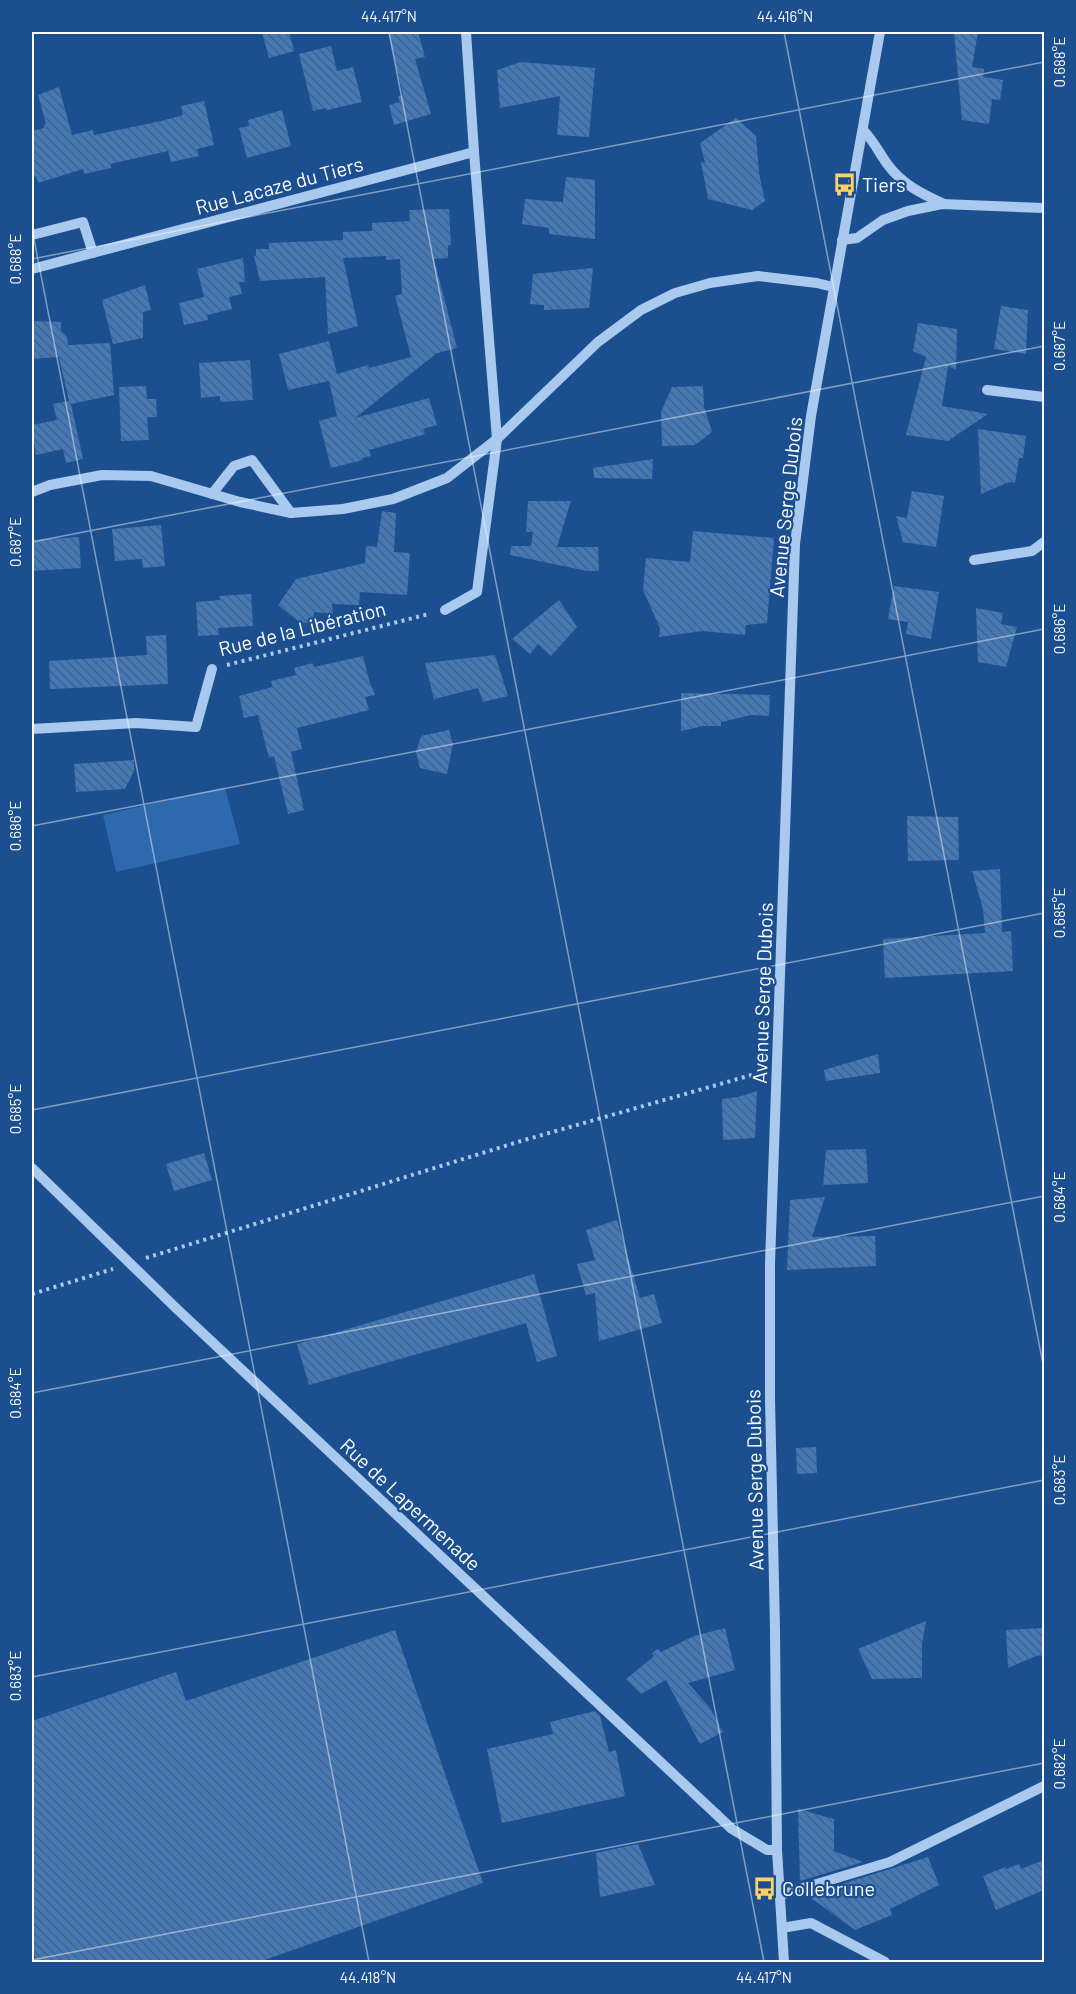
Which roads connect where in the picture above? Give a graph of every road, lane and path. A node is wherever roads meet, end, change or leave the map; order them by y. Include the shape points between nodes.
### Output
1 (466, 32) edge
2 (880, 32) edge
3 (863, 130) junction
4 (474, 152) junction
5 (942, 204) junction
6 (1044, 208) edge
7 (32, 235) edge
8 (842, 240) junction
9 (93, 253) junction
10 (32, 269) edge
11 (833, 287) junction
12 (987, 390) dead end
13 (1044, 397) edge
14 (497, 439) junction
15 (32, 492) edge
16 (212, 494) junction
17 (291, 513) junction
18 (1044, 542) edge
19 (974, 560) dead end
20 (445, 610) joint
21 (212, 669) joint
22 (32, 729) edge
23 (777, 1068) junction
24 (32, 1168) edge
25 (130, 1263) junction
26 (32, 1294) edge
27 (1044, 1786) edge
28 (777, 1850) junction
29 (780, 1895) junction
30 (782, 1928) junction
31 (784, 1962) edge
32 (885, 1962) edge

1 - 4 street
2 - 3 street, Avenue Serge Dubois
3 - 5 street via 904,182
3 - 8 street, Avenue Serge Dubois
4 - 9 street, Rue Lacaze du Tiers
4 - 14 street
5 - 6 street
5 - 8 street via 883,220 857,238
7 - 9 street via 83,222
8 - 11 street, Avenue Serge Dubois
9 - 10 street, Rue Lacaze du Tiers
11 - 14 street via 758,276 710,283 675,294 641,310 598,342
11 - 23 street, Avenue Serge Dubois via 795,544
12 - 13 street
14 - 17 street via 447,478 393,499 343,509
14 - 20 street via 477,592
15 - 16 street via 102,475 152,476
16 - 17 street
16 - 17 street via 234,466 252,460
18 - 19 street via 1032,550
20 - 21 path, Rue de la Libération
21 - 22 street, Rue de la Libération via 196,727 136,723
23 - 25 path via 521,1141
23 - 28 street, Avenue Serge Dubois via 770,1353
24 - 25 street, Rue de Lapermenade
25 - 26 path
25 - 28 street, Rue de Lapermenade via 732,1829 767,1851
27 - 29 street via 890,1862
28 - 29 street, Avenue Serge Dubois
29 - 30 street, Avenue Serge Dubois
30 - 31 street, Avenue Serge Dubois
30 - 32 street via 811,1923

